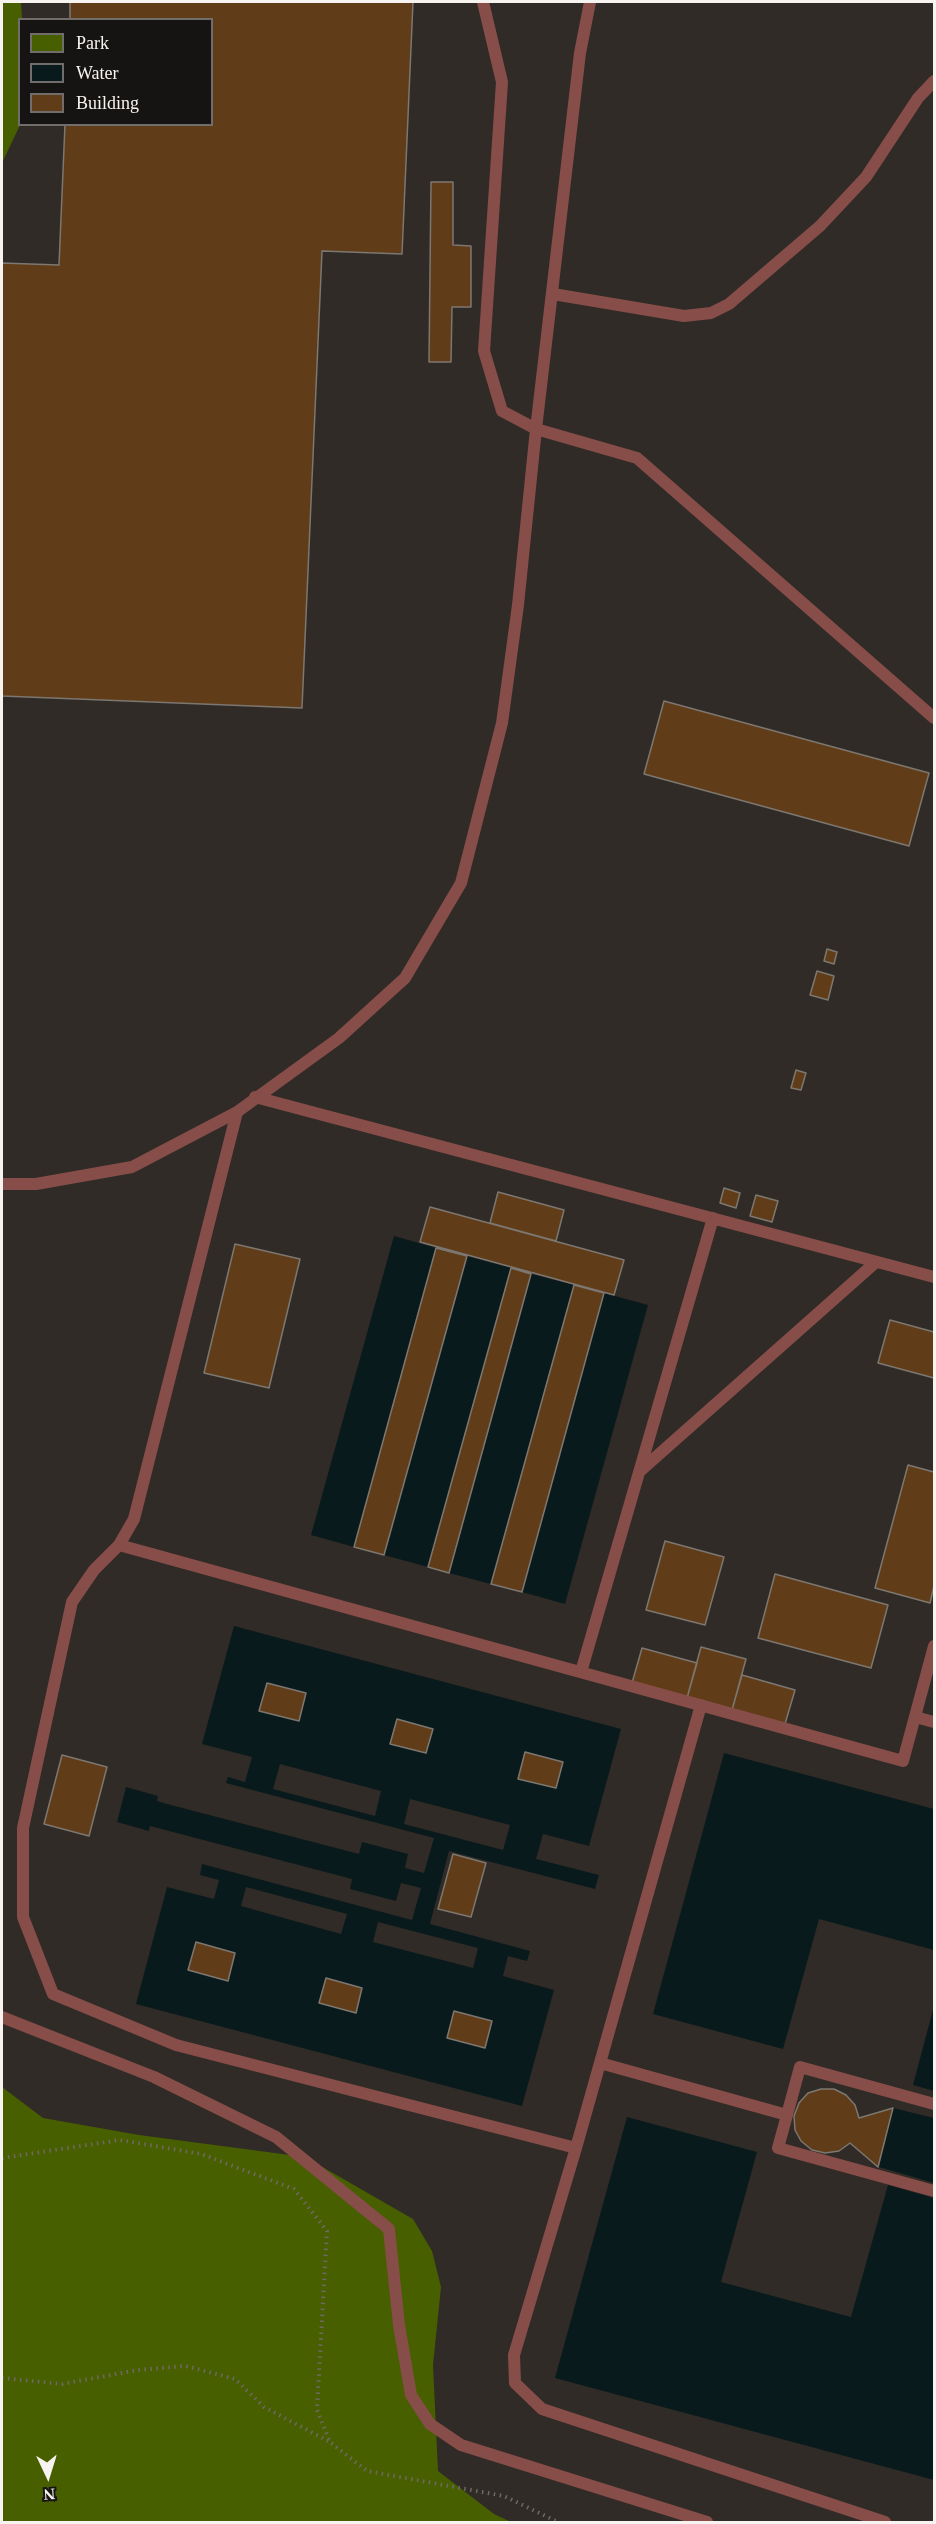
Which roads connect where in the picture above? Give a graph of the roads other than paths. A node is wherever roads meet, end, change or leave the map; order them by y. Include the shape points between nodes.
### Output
1 (483, 2) edge
2 (590, 2) edge
3 (934, 81) edge
4 (553, 294) junction
5 (536, 429) junction
6 (934, 718) edge
7 (255, 1097) junction
8 (237, 1112) junction
9 (2, 1184) edge
10 (713, 1218) junction
11 (876, 1262) junction
12 (934, 1277) edge
13 (639, 1472) junction
14 (119, 1545) junction
15 (934, 1646) edge
16 (581, 1672) junction
17 (700, 1705) junction
18 (915, 1717) junction
19 (934, 1722) edge
20 (2, 2017) edge
21 (600, 2063) junction
22 (934, 2104) edge
23 (787, 2115) junction
24 (576, 2148) junction
25 (934, 2191) edge
26 (707, 2523) edge
27 (885, 2523) edge

1 - 5 lane via 502,82 484,351 502,411
2 - 4 lane via 580,53
3 - 4 lane via 858,185 820,226 729,304 711,313 684,316
4 - 5 lane
5 - 6 lane via 637,458
5 - 7 lane via 502,723 461,883 405,978 339,1038
7 - 8 lane
7 - 10 lane
8 - 9 lane via 132,1167 36,1184
8 - 14 lane via 134,1519
10 - 11 lane
10 - 13 lane
11 - 12 lane
11 - 13 lane
13 - 16 lane
14 - 16 lane
14 - 24 lane via 94,1570 72,1602 23,1828 23,1917 53,1994 176,2045
15 - 18 lane
16 - 17 lane
17 - 18 lane via 903,1761
17 - 21 lane
18 - 19 lane
20 - 26 lane via 154,2077 276,2137 389,2229 411,2395 430,2424 461,2445
21 - 23 lane
21 - 24 lane
22 - 23 lane via 800,2067
23 - 25 lane via 778,2148
24 - 27 lane via 514,2355 515,2383 542,2409

